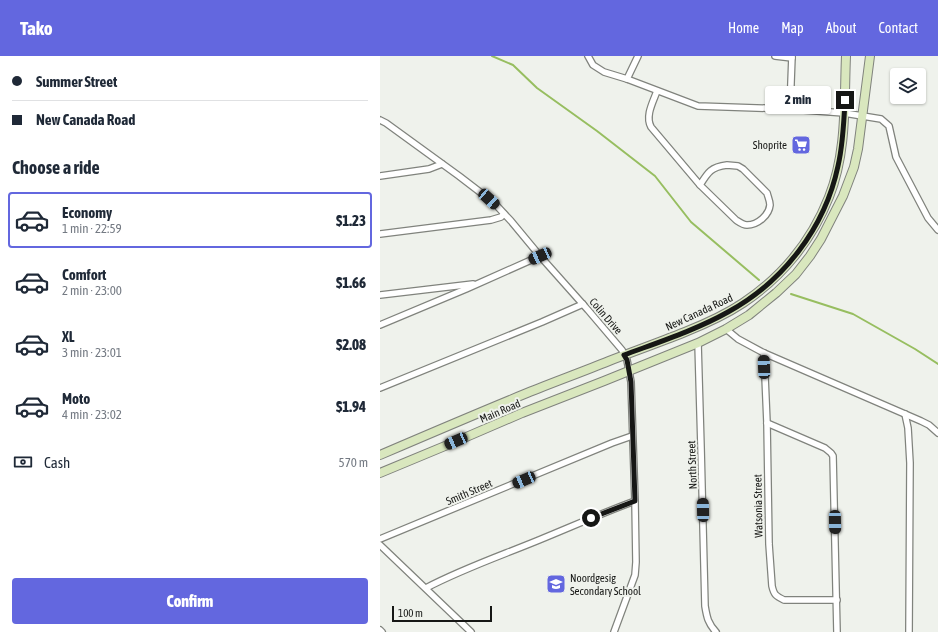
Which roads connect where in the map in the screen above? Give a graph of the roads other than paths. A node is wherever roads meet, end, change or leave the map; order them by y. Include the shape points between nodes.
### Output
1 (588, 56) edge
2 (638, 56) edge
3 (775, 56) edge
4 (846, 56) edge
5 (870, 56) edge
6 (792, 57) edge
7 (627, 79) junction
8 (656, 91) junction
9 (790, 108) junction
10 (844, 113) junction
11 (862, 116) junction
12 (380, 120) edge
13 (442, 164) junction
14 (380, 176) edge
15 (700, 185) junction
16 (504, 214) junction
17 (938, 230) edge
18 (380, 234) edge
19 (540, 256) junction
20 (478, 284) junction
21 (380, 295) edge
22 (583, 304) junction
23 (380, 325) edge
24 (726, 329) junction
25 (698, 343) junction
26 (764, 353) junction
27 (624, 355) junction
28 (629, 371) junction
29 (380, 388) edge
30 (904, 414) junction
31 (767, 423) junction
32 (938, 432) edge
33 (632, 436) junction
34 (380, 455) edge
35 (380, 473) edge
36 (635, 501) junction
37 (380, 539) edge
38 (380, 545) edge
39 (426, 588) junction
40 (837, 600) junction
41 (471, 632) edge
42 (614, 632) edge
43 (716, 632) edge
44 (837, 632) edge
45 (909, 632) edge

1 - 7 street via 593,65 604,72
2 - 7 street
3 - 6 street
4 - 10 main road, New Canada Road
5 - 11 main road
6 - 9 street
7 - 8 street
8 - 9 street via 698,106
8 - 15 street via 649,112 650,127
9 - 10 street
10 - 11 street
10 - 27 main road, New Canada Road via 840,158 830,196 799,252 783,270 742,304 712,321
11 - 17 street via 881,119 889,126 896,157 928,218
11 - 24 main road via 856,158 843,196 816,247 803,266 776,293 749,315
12 - 13 street, Colin Drive
13 - 14 street via 428,169
13 - 16 street, Colin Drive via 489,199
15 - 15 street via 742,224 755,224 764,217 770,206 767,193 738,166 727,165 713,169 707,173
16 - 18 street via 491,220
16 - 19 street, Colin Drive
19 - 20 street
19 - 22 street, Colin Drive
20 - 21 street
20 - 23 street
22 - 27 street, Colin Drive
22 - 29 street
24 - 25 main road
24 - 26 street via 738,339
25 - 28 main road
25 - 43 street, North Street via 705,606 706,616
26 - 30 street
26 - 31 street, Watsonia Street
27 - 28 street, Colin Drive
27 - 34 main road, Main Road
28 - 33 street, Colin Drive via 632,387
28 - 35 main road, Main Road
30 - 32 street
30 - 45 street via 908,428 910,463
31 - 40 street via 825,448 833,459
31 - 40 street, Watsonia Street via 769,544 773,592 784,600
33 - 36 street, Colin Drive
33 - 37 street, Smith Street
36 - 39 street via 476,564
36 - 42 street, Colin Drive via 635,576
38 - 39 street
39 - 41 street
40 - 44 street

